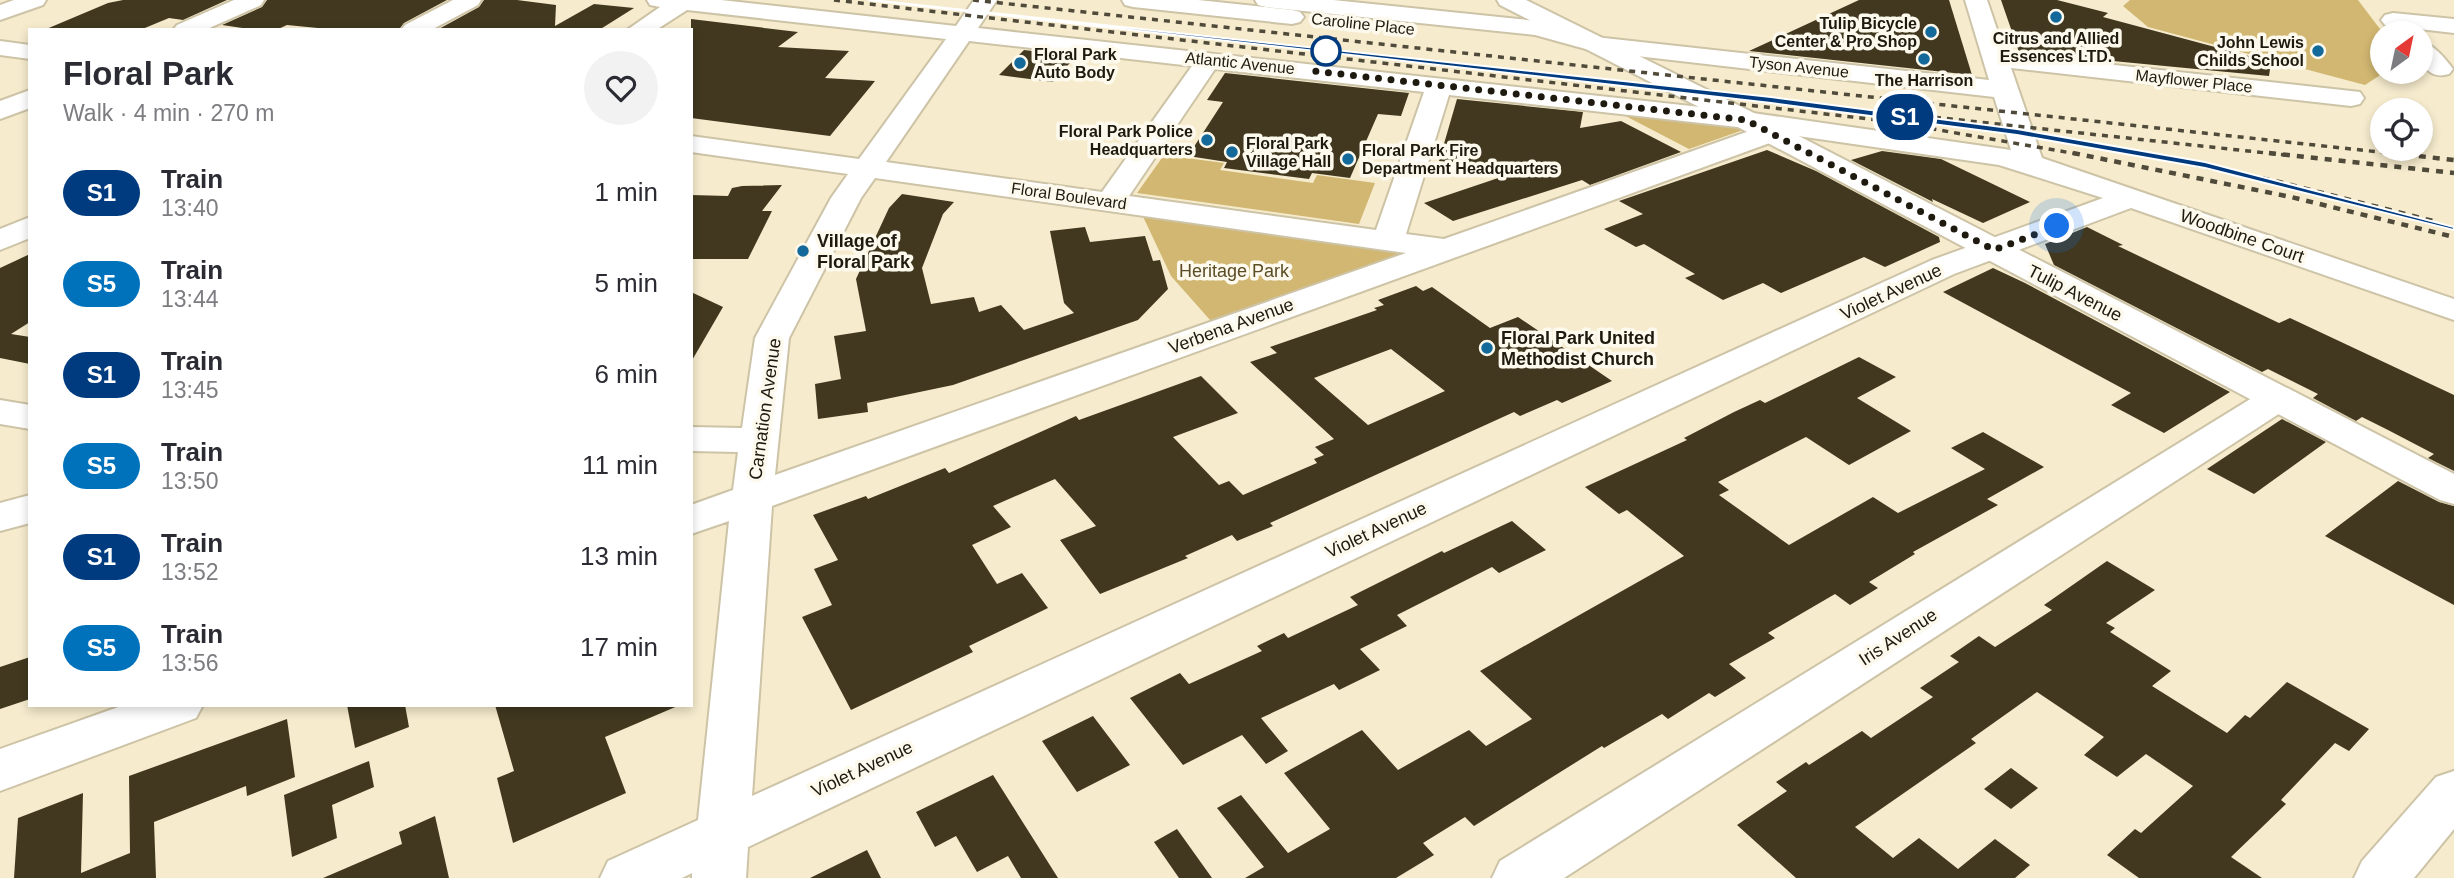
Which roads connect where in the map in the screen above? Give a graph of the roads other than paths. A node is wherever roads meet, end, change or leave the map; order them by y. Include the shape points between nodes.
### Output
1 (35, 0) edge
2 (253, 0) edge
3 (470, 0) edge
4 (658, 0) edge
5 (986, 0) edge
6 (1133, 0) edge
7 (1266, 0) edge
8 (1508, 0) edge
9 (1976, 0) edge
10 (2374, 0) edge
11 (683, 3) junction
12 (0, 13) edge
13 (2394, 21) edge
14 (2433, 26) edge
15 (2454, 26) edge
16 (190, 28) edge
17 (416, 28) edge
18 (642, 28) edge
19 (960, 34) junction
20 (1593, 44) junction
21 (0, 48) edge
22 (28, 52) edge
23 (1995, 59) junction
24 (1209, 60) junction
25 (2433, 62) edge
26 (2440, 69) dead end
27 (1439, 86) junction
28 (2005, 90) junction
29 (28, 99) edge
30 (2351, 99) dead end
31 (0, 111) edge
32 (1758, 126) junction
33 (693, 144) edge
34 (2029, 163) junction
35 (866, 168) junction
36 (2132, 198) junction
37 (1110, 202) junction
38 (28, 227) edge
39 (1388, 240) junction
40 (0, 241) edge
41 (1447, 248) junction
42 (1994, 250) junction
43 (2454, 310) edge
44 (2278, 398) junction
45 (693, 439) edge
46 (759, 440) junction
47 (2454, 491) edge
48 (752, 498) junction
49 (28, 510) edge
50 (0, 517) edge
51 (693, 519) edge
52 (173, 707) edge
53 (0, 770) edge
54 (2454, 792) edge
55 (721, 856) edge
56 (627, 878) edge
57 (1519, 878) edge
58 (2381, 878) edge

1 - 12 street
2 - 16 street
3 - 17 street
4 - 11 street, Atlantic Avenue
5 - 19 street, Carnation Avenue
6 - 20 street, Caroline Place via 1564,45
7 - 20 street via 1537,28
8 - 20 street, Tulip Avenue
9 - 23 street
10 - 13 street
11 - 18 street
11 - 19 street, Atlantic Avenue
14 - 15 street
19 - 24 street, Atlantic Avenue
19 - 35 street, Carnation Avenue
20 - 28 street, Tyson Avenue
20 - 32 street, Tulip Avenue
21 - 22 street
23 - 28 street
23 - 30 street, Mayflower Place
24 - 27 street, Atlantic Avenue
24 - 37 street
25 - 26 street
27 - 32 street, Atlantic Avenue
27 - 39 street
28 - 34 street
29 - 31 street
32 - 34 street, Atlantic Avenue
32 - 41 street, Verbena Avenue
32 - 42 street, Tulip Avenue
33 - 35 street, Floral Boulevard
34 - 36 street, Woodbine Court
35 - 37 street, Floral Boulevard
35 - 46 street, Carnation Avenue via 772,338
36 - 42 street, Violet Avenue
36 - 43 street, Woodbine Court
37 - 39 street, Floral Boulevard
38 - 40 street
39 - 41 street, Floral Boulevard
41 - 48 street, Verbena Avenue
42 - 44 street, Tulip Avenue
42 - 55 street, Violet Avenue via 1932,272
44 - 47 street, Tulip Avenue
44 - 57 street, Iris Avenue
45 - 46 street
46 - 48 street, Carnation Avenue
48 - 51 street, Verbena Avenue
48 - 55 street, Carnation Avenue
49 - 50 street
52 - 53 street
54 - 58 street
55 - 56 street, Violet Avenue

